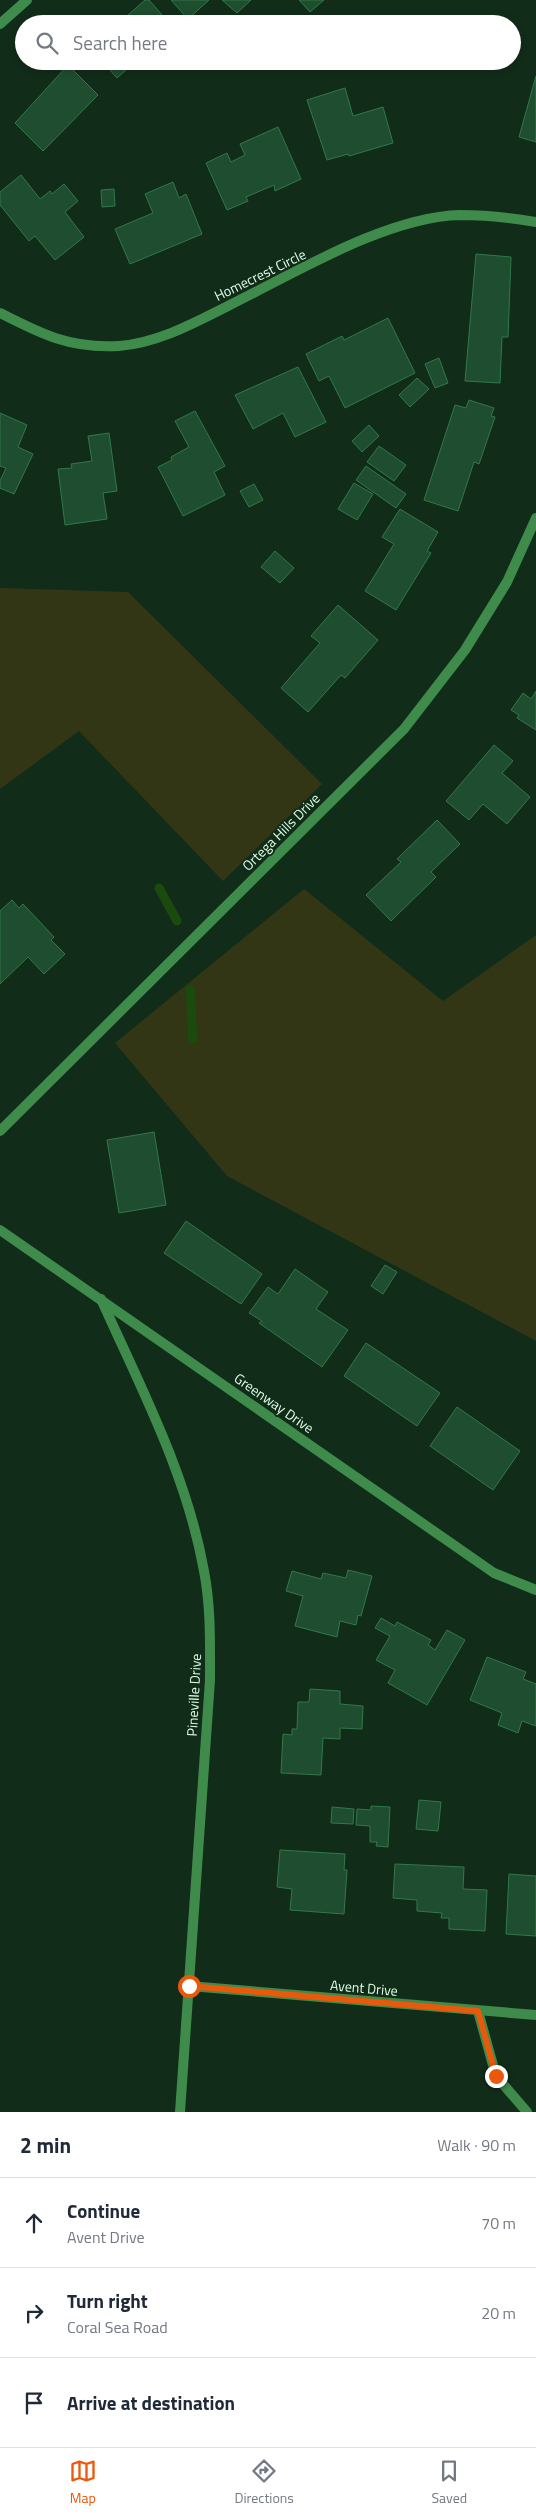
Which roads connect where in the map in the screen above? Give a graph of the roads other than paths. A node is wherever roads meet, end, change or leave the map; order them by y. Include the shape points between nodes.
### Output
1 (27, 0) edge
2 (0, 24) edge
3 (536, 222) edge
4 (0, 313) edge
5 (536, 518) edge
6 (0, 1131) edge
7 (0, 1230) edge
8 (101, 1300) junction
9 (536, 1590) edge
10 (189, 1986) junction
11 (478, 2011) junction
12 (536, 2015) edge
13 (180, 2112) edge
14 (527, 2112) edge

1 - 2 street
3 - 4 street, Homecrest Circle via 460,215 409,224 354,244 191,324 157,338 120,346 73,343 45,336
5 - 6 street, Ortega Hills Drive via 507,582 465,650 404,729
7 - 8 street, Greenway Drive
8 - 9 street, Greenway Drive via 494,1573
8 - 10 street, Pineville Drive via 176,1468 205,1572 210,1680
10 - 11 street, Avent Drive
10 - 13 street, Pineville Drive
11 - 12 street, Avent Drive
11 - 14 street via 496,2076

